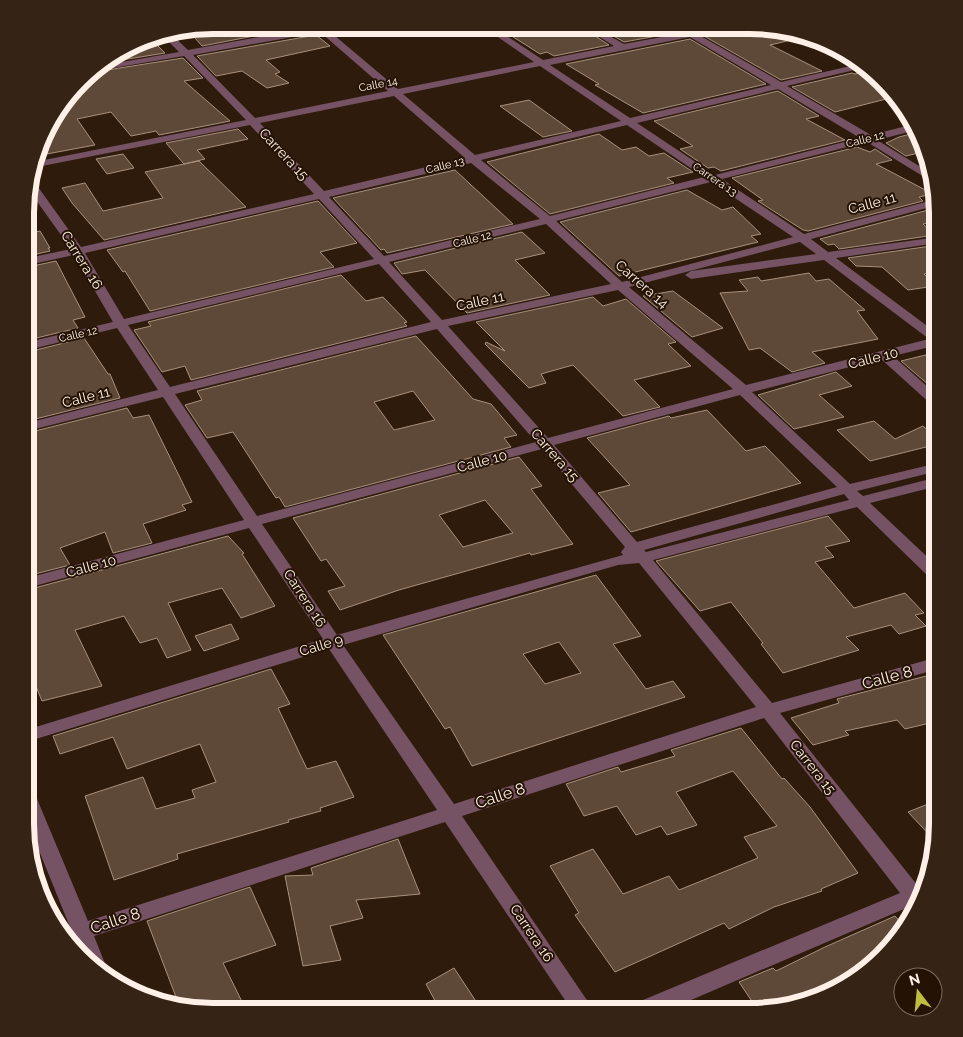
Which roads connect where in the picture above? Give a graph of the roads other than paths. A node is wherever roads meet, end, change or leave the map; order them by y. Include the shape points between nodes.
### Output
1 (283, 34) edge
2 (327, 34) edge
3 (498, 34) edge
4 (600, 34) edge
5 (696, 34) edge
6 (692, 35) junction
7 (171, 39) edge
8 (624, 48) junction
9 (186, 53) junction
10 (545, 64) junction
11 (109, 67) edge
12 (854, 67) edge
13 (778, 84) junction
14 (398, 93) junction
15 (630, 120) junction
16 (254, 121) junction
17 (908, 128) edge
18 (868, 138) junction
19 (472, 158) junction
20 (41, 163) edge
21 (925, 174) edge
22 (713, 178) junction
23 (35, 191) edge
24 (323, 195) junction
25 (929, 204) edge
26 (548, 220) junction
27 (801, 238) junction
28 (929, 241) edge
29 (78, 251) junction
30 (825, 256) junction
31 (34, 261) edge
32 (381, 261) junction
33 (620, 286) junction
34 (121, 324) junction
35 (440, 324) junction
36 (929, 333) edge
37 (929, 342) edge
38 (34, 345) edge
39 (884, 355) junction
40 (744, 390) junction
41 (166, 392) junction
42 (929, 396) edge
43 (34, 425) edge
44 (546, 444) junction
45 (929, 469) edge
46 (929, 483) edge
47 (848, 488) junction
48 (860, 501) junction
49 (254, 521) junction
50 (639, 553) junction
51 (929, 567) edge
52 (34, 581) edge
53 (333, 642) junction
54 (929, 665) edge
55 (768, 710) junction
56 (34, 734) edge
57 (450, 811) junction
58 (34, 817) edge
59 (916, 893) edge
60 (914, 898) edge
61 (74, 933) edge
62 (86, 951) edge
63 (580, 1003) edge
64 (661, 1003) edge

1 - 9 street
2 - 14 street, Carrera 14
3 - 10 street, Carrera 13
4 - 8 street
5 - 6 street, Calle 14
6 - 8 street, Calle 14
6 - 13 street
7 - 9 street, Carrera 15
8 - 10 street, Calle 14
9 - 11 street
9 - 16 street, Carrera 15
10 - 14 street, Calle 14
10 - 15 street, Carrera 13
12 - 13 street, Calle 13
13 - 15 street, Calle 13
13 - 18 street
14 - 16 street, Calle 14
14 - 19 street, Carrera 14
15 - 19 street, Calle 13
15 - 22 street, Carrera 13
16 - 20 street, Calle 14
16 - 24 street, Carrera 15
17 - 18 street, Calle 12
18 - 21 street
18 - 22 street, Calle 12
19 - 24 street, Calle 13
19 - 26 street, Carrera 14
22 - 26 street, Calle 12
22 - 27 street, Carrera 13
23 - 29 street, Carrera 16
24 - 29 street, Calle 13
24 - 32 street, Carrera 15
25 - 27 street, Calle 11
26 - 32 street, Calle 12
26 - 33 street, Carrera 14
27 - 30 street, Carrera 13
27 - 33 street, Calle 11
28 - 30 street
29 - 31 street, Calle 13
29 - 34 street, Carrera 16
30 - 33 street
30 - 36 street, Carrera 13
32 - 34 street, Calle 12
32 - 35 street, Carrera 15
33 - 35 street, Calle 11
33 - 40 street, Carrera 14
34 - 38 street, Calle 12
34 - 41 street, Carrera 16
35 - 41 street, Calle 11
35 - 44 street, Carrera 15
37 - 39 street, Calle 10
39 - 40 street, Calle 10
39 - 42 street
40 - 44 street, Calle 10
40 - 47 street, Carrera 14
41 - 43 street, Calle 11
41 - 49 street, Carrera 16
44 - 49 street, Calle 10
44 - 50 street, Carrera 15
45 - 47 street, Calle 9
46 - 48 street, Calle 9
47 - 48 street, Carrera 14
47 - 50 street, Calle 9
48 - 50 street, Calle 9
48 - 51 street, Carrera 14
49 - 52 street, Calle 10
49 - 53 street, Carrera 16
50 - 53 street, Calle 9
50 - 55 street, Carrera 15
53 - 56 street, Calle 9
53 - 57 street, Carrera 16
54 - 55 street, Calle 8
55 - 57 street, Calle 8
55 - 59 street, Carrera 15
57 - 61 street, Calle 8
57 - 63 street, Carrera 16
58 - 61 street
60 - 64 street
61 - 62 street

